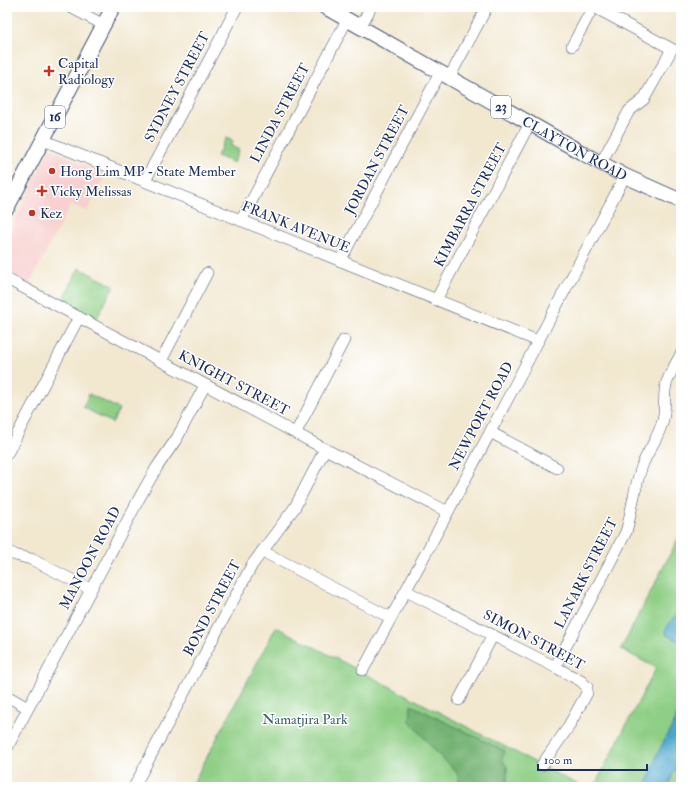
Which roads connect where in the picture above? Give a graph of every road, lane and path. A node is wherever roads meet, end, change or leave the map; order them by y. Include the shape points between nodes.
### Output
1 (70, 7) edge
2 (113, 7) edge
3 (237, 7) edge
4 (325, 7) edge
5 (371, 7) edge
6 (487, 7) edge
7 (594, 7) edge
8 (346, 20) junction
9 (104, 25) junction
10 (360, 27) junction
11 (572, 46) dead end
12 (444, 75) junction
13 (530, 123) junction
14 (43, 140) junction
15 (601, 163) junction
16 (625, 176) junction
17 (144, 181) junction
18 (681, 201) edge
19 (7, 208) edge
20 (241, 221) junction
21 (340, 261) junction
22 (207, 273) dead end
23 (7, 279) edge
24 (436, 300) junction
25 (79, 317) junction
26 (344, 340) dead end
27 (538, 341) junction
28 (681, 354) edge
29 (161, 361) junction
30 (205, 384) junction
31 (296, 432) junction
32 (490, 432) junction
33 (325, 449) junction
34 (7, 454) edge
35 (557, 468) dead end
36 (448, 512) junction
37 (7, 551) edge
38 (262, 551) junction
39 (90, 590) junction
40 (406, 591) junction
41 (391, 618) junction
42 (493, 635) junction
43 (555, 667) junction
44 (363, 670) dead end
45 (7, 696) edge
46 (459, 700) dead end
47 (28, 708) junction
48 (7, 748) edge
49 (542, 765) dead end
50 (134, 787) edge

1 - 9 street
2 - 9 main road, 16
3 - 17 street, SYDNEY STREET
4 - 8 main road, CLAYTON ROAD / 23
5 - 10 street
6 - 12 street, JORDAN STREET
7 - 11 street
7 - 15 street via 672,49 644,99 629,111
8 - 10 main road, CLAYTON ROAD / 23
8 - 20 street, LINDA STREET
9 - 14 main road, 16
10 - 12 main road, CLAYTON ROAD / 23
12 - 13 main road, CLAYTON ROAD / 23
12 - 21 street, JORDAN STREET
13 - 15 main road, CLAYTON ROAD / 23
13 - 24 street, KIMBARRA STREET
14 - 17 street, FRANK AVENUE
14 - 19 main road, 16
15 - 16 main road, CLAYTON ROAD / 23
16 - 18 main road, CLAYTON ROAD / 23
16 - 27 street, NEWPORT ROAD
17 - 20 street, FRANK AVENUE
20 - 21 street, FRANK AVENUE
21 - 24 street, FRANK AVENUE
22 - 29 street
23 - 25 street, KNIGHT STREET
24 - 27 street, FRANK AVENUE
25 - 29 street, KNIGHT STREET
25 - 34 street
26 - 31 street
27 - 32 street, NEWPORT ROAD
28 - 43 street, LANARK STREET via 666,385 663,419 639,474 626,532
29 - 30 street, KNIGHT STREET
30 - 31 street, KNIGHT STREET
30 - 39 street, MANOON ROAD
31 - 33 street, KNIGHT STREET
32 - 35 street
32 - 36 street, NEWPORT ROAD
33 - 36 street, KNIGHT STREET
33 - 38 street, BOND STREET via 295,507
36 - 40 street, NEWPORT ROAD
37 - 39 street via 31,559
38 - 41 street
38 - 50 street, BOND STREET via 252,565
39 - 47 street, MANOON ROAD
40 - 41 street, NEWPORT ROAD
40 - 42 street, SIMON STREET
41 - 44 street, NEWPORT ROAD
42 - 43 street, SIMON STREET
42 - 46 street
43 - 49 street, SIMON STREET via 581,681 587,687 587,693
45 - 47 street
47 - 48 street, MANOON ROAD

